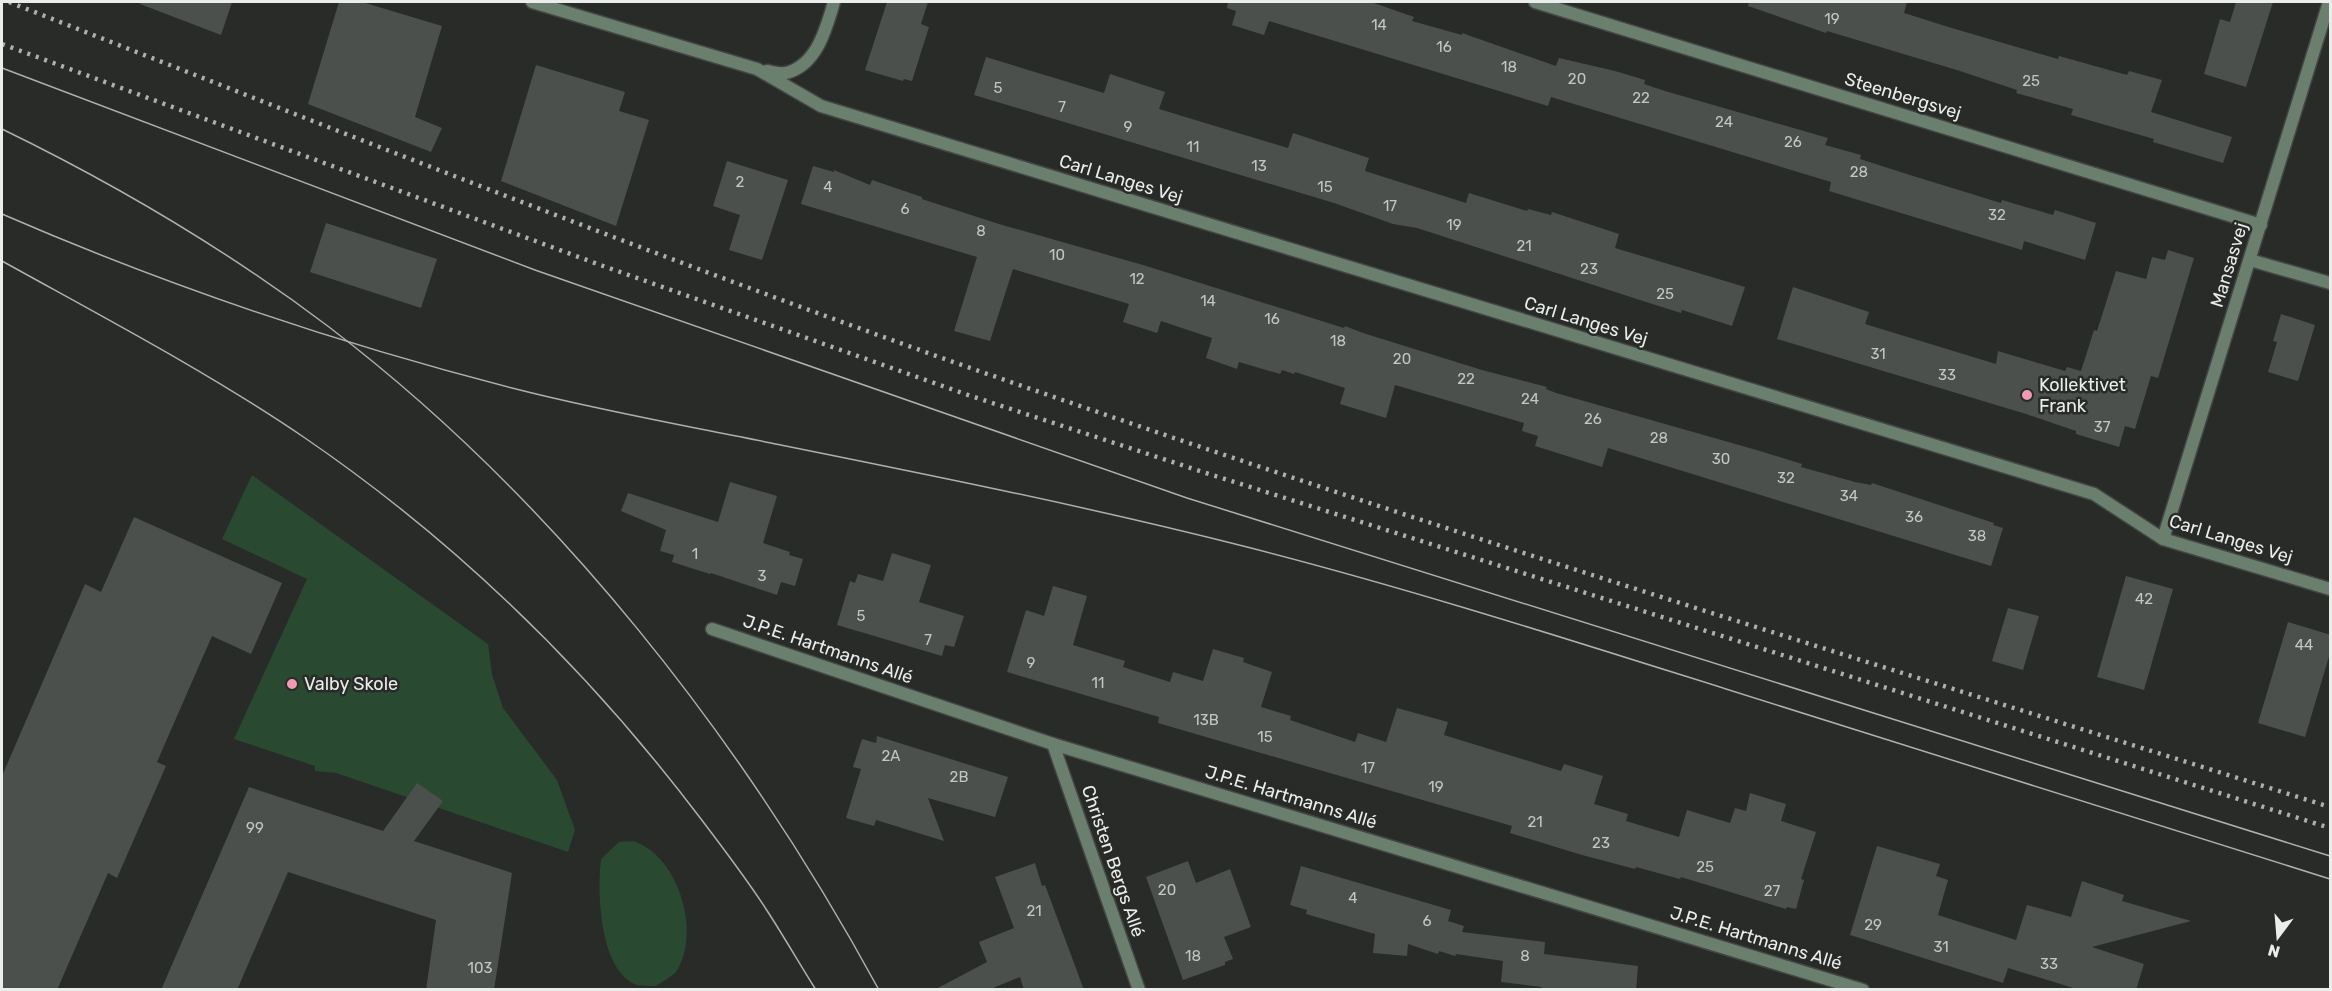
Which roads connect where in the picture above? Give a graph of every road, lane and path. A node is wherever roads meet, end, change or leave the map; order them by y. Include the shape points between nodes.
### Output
1 (532, 2) edge
2 (834, 2) edge
3 (1535, 2) edge
4 (2329, 2) edge
5 (757, 69) junction
6 (2260, 225) junction
7 (2250, 260) junction
8 (2331, 284) edge
9 (2163, 539) junction
10 (2331, 589) edge
11 (711, 629) dead end
12 (1053, 744) junction
13 (1139, 990) edge
14 (1863, 990) edge

1 - 5 street
2 - 5 street via 818,46 807,63 784,74
3 - 6 street, Steenbergsvej
4 - 6 street, Mansasvej
5 - 9 street, Carl Langes Vej via 821,106 2094,494
6 - 7 street, Mansasvej
7 - 8 street
7 - 9 street, Mansasvej
9 - 10 street, Carl Langes Vej
11 - 12 street, J.P.E. Hartmanns Allé
12 - 13 street, Christen Bergs Allé
12 - 14 street, J.P.E. Hartmanns Allé

